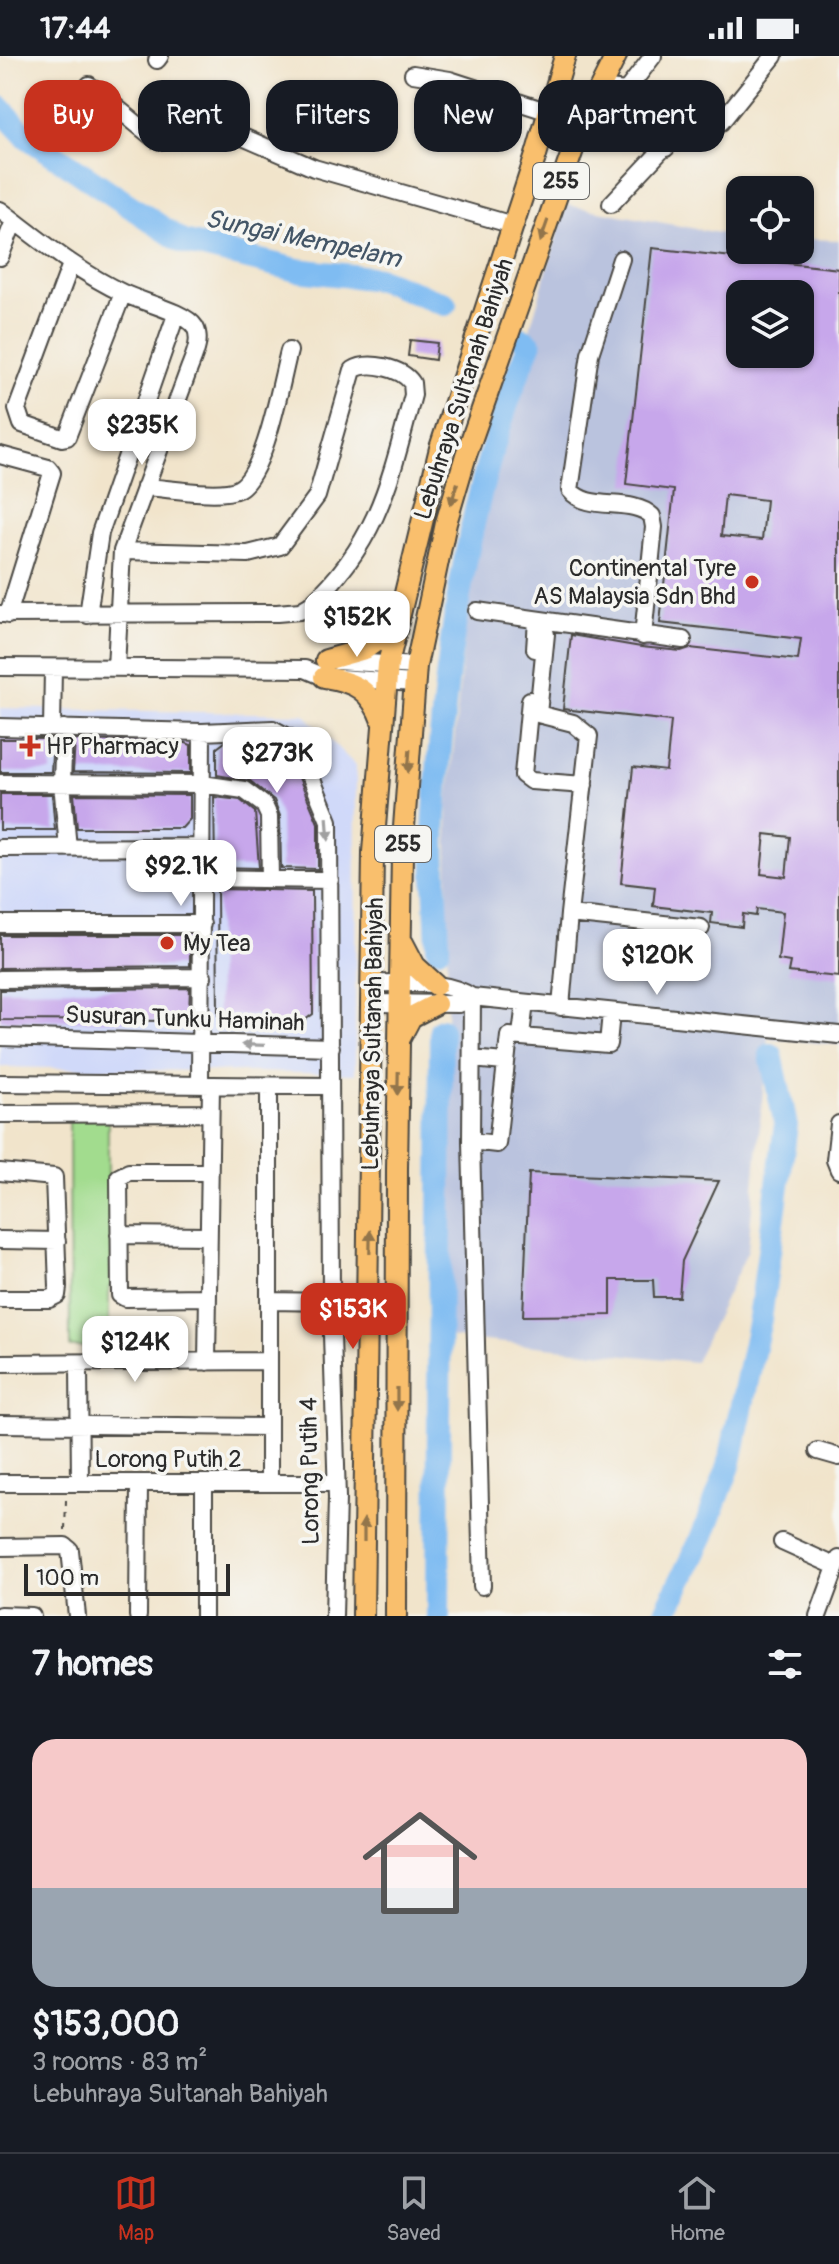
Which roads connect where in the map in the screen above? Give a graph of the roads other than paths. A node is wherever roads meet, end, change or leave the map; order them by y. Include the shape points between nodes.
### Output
1 (565, 56) edge
2 (616, 56) edge
3 (653, 56) edge
4 (774, 56) edge
5 (413, 74) dead end
6 (558, 80) edge
7 (603, 80) edge
8 (636, 80) edge
9 (538, 108) edge
10 (122, 112) edge
11 (725, 117) edge
12 (538, 147) edge
13 (572, 152) edge
14 (662, 152) edge
15 (611, 204) dead end
16 (0, 210) edge
17 (14, 221) junction
18 (513, 225) junction
19 (0, 257) edge
20 (621, 259) dead end
21 (71, 264) junction
22 (123, 293) junction
23 (176, 315) junction
24 (289, 351) dead end
25 (2, 455) edge
26 (145, 487) junction
27 (122, 551) junction
28 (477, 611) dead end
29 (4, 614) edge
30 (88, 615) junction
31 (120, 616) junction
32 (396, 627) junction
33 (542, 627) junction
34 (643, 636) junction
35 (683, 640) dead end
36 (0, 667) edge
37 (53, 668) junction
38 (116, 668) junction
39 (325, 668) junction
40 (387, 672) junction
41 (415, 675) junction
42 (382, 721) junction
43 (0, 727) edge
44 (58, 728) junction
45 (202, 732) junction
46 (0, 783) edge
47 (62, 783) junction
48 (202, 784) junction
49 (584, 785) junction
50 (200, 847) junction
51 (0, 848) edge
52 (68, 848) junction
53 (201, 878) junction
54 (270, 879) junction
55 (330, 880) junction
56 (569, 914) junction
57 (0, 924) edge
58 (202, 924) junction
59 (701, 928) dead end
60 (401, 935) junction
61 (203, 977) junction
62 (0, 979) edge
63 (400, 984) junction
64 (372, 993) junction
65 (436, 995) junction
66 (472, 997) junction
67 (525, 1003) junction
68 (399, 1005) junction
69 (561, 1007) junction
70 (611, 1013) junction
71 (521, 1035) junction
72 (839, 1035) edge
73 (0, 1037) edge
74 (202, 1043) junction
75 (399, 1044) junction
76 (331, 1047) junction
77 (472, 1059) junction
78 (504, 1062) junction
79 (0, 1083) edge
80 (205, 1085) junction
81 (269, 1086) junction
82 (330, 1086) junction
83 (210, 1113) junction
84 (0, 1114) edge
85 (839, 1124) edge
86 (471, 1141) junction
87 (839, 1170) edge
88 (0, 1172) edge
89 (208, 1172) junction
90 (119, 1235) junction
91 (206, 1236) junction
92 (0, 1240) edge
93 (57, 1241) junction
94 (206, 1297) junction
95 (0, 1299) edge
96 (270, 1301) junction
97 (331, 1302) junction
98 (269, 1361) junction
99 (207, 1362) junction
100 (0, 1363) edge
101 (79, 1365) junction
102 (0, 1424) edge
103 (79, 1425) junction
104 (269, 1427) junction
105 (818, 1451) dead end
106 (839, 1457) edge
107 (0, 1483) edge
108 (74, 1483) junction
109 (139, 1483) junction
110 (204, 1483) junction
111 (269, 1483) junction
112 (336, 1483) junction
113 (782, 1542) dead end
114 (0, 1547) edge
115 (837, 1562) edge
116 (482, 1586) dead end
117 (363, 1612) edge
118 (396, 1613) edge
119 (4, 1615) edge
120 (822, 1615) edge
121 (32, 1616) edge
122 (77, 1616) edge
123 (138, 1616) edge
124 (204, 1616) edge
125 (334, 1616) edge

1 - 6 main road, Lebuhraya Sultanah Bahiyah / 255
2 - 7 main road, Lebuhraya Sultanah Bahiyah / 255
3 - 8 street
4 - 11 street
5 - 9 street via 450,80
10 - 18 street via 160,141 181,121 213,124 314,168
12 - 18 main road, Lebuhraya Sultanah Bahiyah / 255
13 -> 41 main road, Lebuhraya Sultanah Bahiyah / 255 via 495,366 446,523
14 - 15 street
16 - 17 street
17 - 19 street
17 - 21 street
18 - 32 main road, Lebuhraya Sultanah Bahiyah / 255 via 468,355
20 - 34 street via 590,354 570,490 578,498 652,516
21 - 22 street
21 - 22 street via 17,409 22,424 67,437
22 - 23 street
23 - 26 street via 190,321 199,339
23 - 30 street via 100,533
24 - 26 street via 258,464 246,483 228,492
25 - 29 street via 52,473
26 - 27 street
27 - 31 street
27 - 31 street via 248,554 280,546 317,496 353,370 370,366 408,377 413,395 382,507 362,542 310,605 289,612
28 - 33 street
29 - 30 street
30 - 31 street
31 - 38 street
32 - 39 main road
32 - 40 main road, Lebuhraya Sultanah Bahiyah / 255
33 - 34 street
33 - 49 street via 538,714 586,729
33 - 49 street via 523,775 531,781
34 - 35 street
36 - 37 street
37 - 38 street
37 - 44 street
38 - 39 street
39 - 40 street
39 - 42 main road via 368,693
40 - 41 street
40 - 42 main road, Lebuhraya Sultanah Bahiyah / 255
41 -> 60 main road, Lebuhraya Sultanah Bahiyah / 255
42 - 64 main road, Lebuhraya Sultanah Bahiyah / 255 via 373,852
43 - 44 street
44 - 45 street
44 - 47 street
45 - 48 street
45 -> 55 street, Susuran Tunku Haminah via 273,729 296,741 329,821
46 - 47 street
47 - 48 street
47 - 52 street
48 - 50 street
48 - 54 street via 244,790 264,805 269,816
49 - 56 street
50 - 52 street
50 - 53 street
51 - 52 street
53 - 54 street
53 - 58 street
54 - 55 street
55 - 76 street, Susuran Tunku Haminah
56 - 59 street
56 - 69 street
57 - 58 street
58 - 61 street
60 - 63 main road, Lebuhraya Sultanah Bahiyah / 255
60 - 65 main road
61 - 62 street
61 - 74 street
63 - 64 street
63 - 65 street
63 - 68 main road, Lebuhraya Sultanah Bahiyah / 255
64 - 68 street
117 -> 64 main road, Lebuhraya Sultanah Bahiyah / 255
65 - 66 street via 458,1004
65 - 68 street
65 - 75 main road via 411,1017
66 - 67 street
66 - 77 street
67 - 69 street
67 - 71 street
68 - 75 main road, Lebuhraya Sultanah Bahiyah / 255
69 - 70 street
70 - 71 street via 608,1044
70 - 72 street
71 - 78 street via 509,1036
73 - 74 street, Susuran Tunku Haminah
76 -> 74 street, Susuran Tunku Haminah
74 - 80 street
75 -> 118 main road, Lebuhraya Sultanah Bahiyah / 255
76 - 82 street, Lorong Putih 4
77 - 78 street
77 - 86 street
78 - 86 street via 497,1144
79 - 80 street
80 - 81 street
80 - 83 street
81 - 82 street
81 - 96 street
82 - 97 street, Lorong Putih 4
83 - 84 street
83 - 89 street
85 - 87 street
86 - 116 street
88 - 93 street via 54,1177
89 - 90 street via 122,1173
89 - 91 street
90 - 91 street
90 - 94 street via 119,1290 125,1298
91 - 94 street
92 - 93 street
93 - 95 street via 57,1295
94 - 99 street
96 - 97 street
96 - 98 street
97 - 112 street, Lorong Putih 4
98 - 99 street
98 - 104 street
99 - 101 street
100 - 101 street
101 - 103 street
102 - 103 street
103 - 104 street
103 - 108 street
104 - 111 street
105 - 106 street
107 - 108 street, Lorong Putih 2
108 - 109 street, Lorong Putih 2
109 - 110 street, Lorong Putih 2
109 - 123 street
110 - 111 street, Lorong Putih 2
110 - 124 street
111 - 112 street, Lorong Putih 2
112 - 125 street, Lorong Putih 4
113 - 115 street
114 - 122 street via 65,1546 73,1557
115 - 120 street
117 - 118 main road
119 - 121 street

